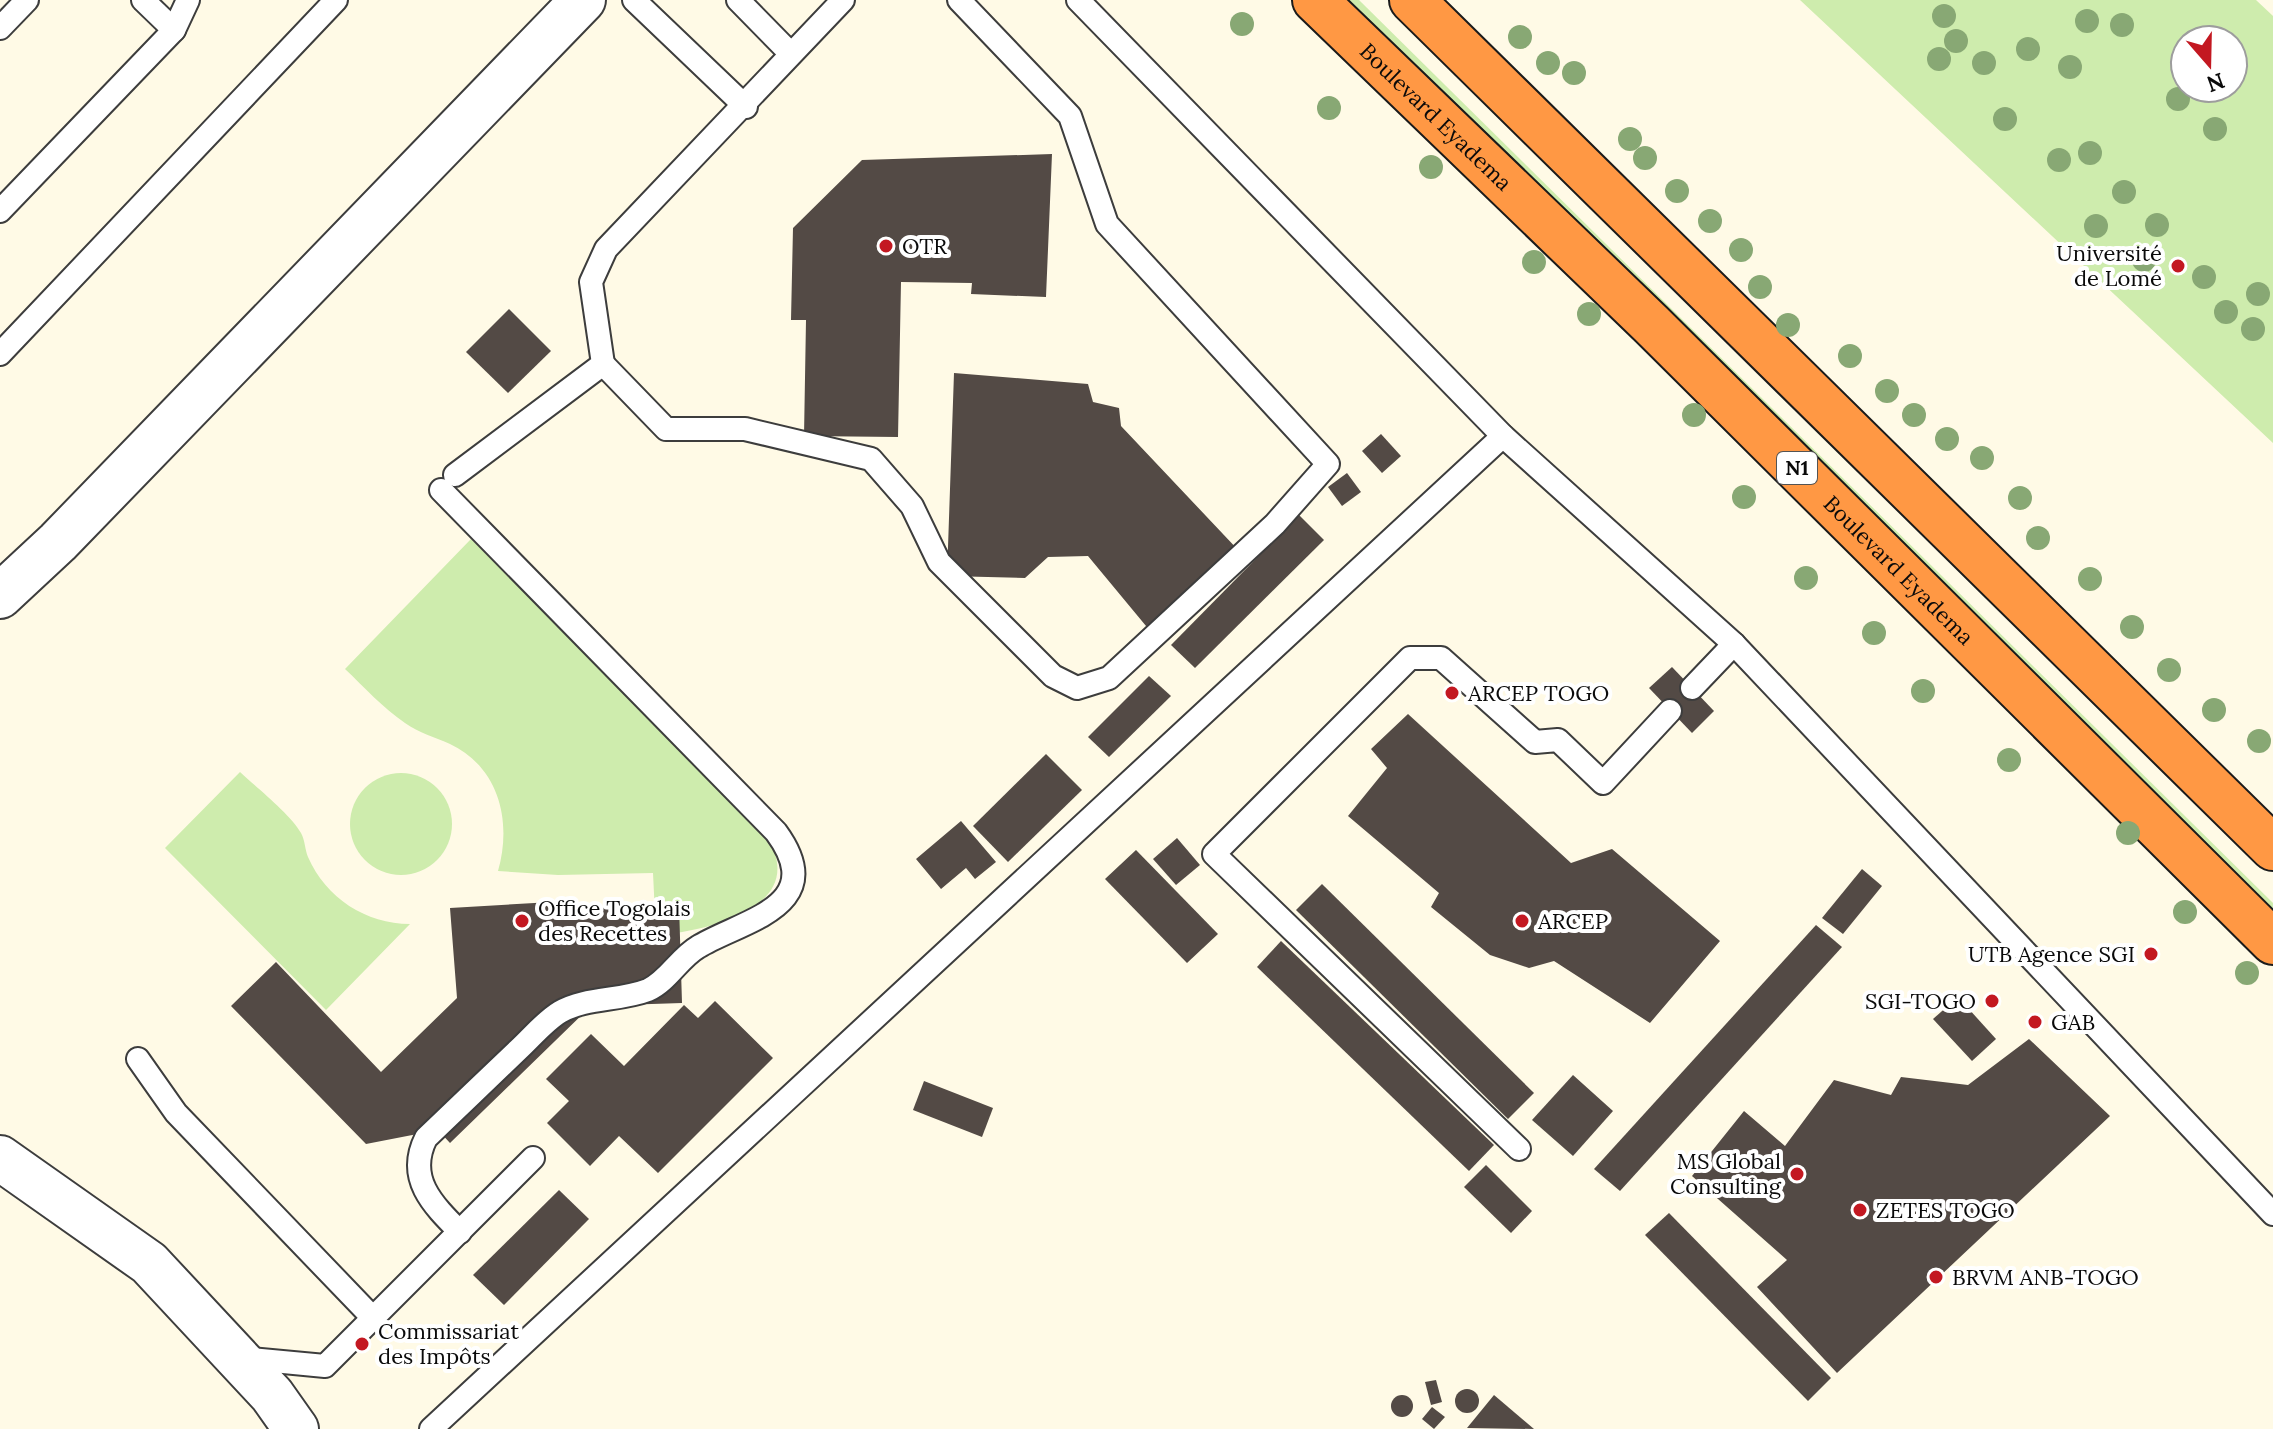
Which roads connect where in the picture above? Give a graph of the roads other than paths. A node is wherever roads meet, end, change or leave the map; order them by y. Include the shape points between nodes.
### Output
1 (27, 0) edge
2 (143, 0) edge
3 (188, 0) edge
4 (336, 0) edge
5 (583, 0) edge
6 (634, 0) edge
7 (738, 0) edge
8 (843, 0) edge
9 (959, 0) edge
10 (1078, 0) edge
11 (1315, 0) edge
12 (1412, 0) edge
13 (0, 28) edge
14 (174, 30) junction
15 (790, 53) junction
16 (746, 107) junction
17 (0, 211) edge
18 (0, 354) edge
19 (603, 364) junction
20 (1503, 436) junction
21 (0, 596) edge
22 (1734, 644) junction
23 (1692, 688) dead end
24 (1670, 711) dead end
25 (2273, 848) edge
26 (2273, 942) edge
27 (138, 1059) dead end
28 (1519, 1149) dead end
29 (0, 1158) edge
30 (533, 1158) dead end
31 (2273, 1214) edge
32 (460, 1232) junction
33 (373, 1318) junction
34 (237, 1358) junction
35 (296, 1429) edge
36 (431, 1429) edge

1 - 13 lane
2 - 14 lane
3 - 14 lane
4 - 18 lane
5 - 21 street
6 - 16 lane
7 - 15 lane
8 - 15 lane
9 - 19 lane via 1070,116 1107,224 1328,464 1297,501 1109,678 1077,688 1053,676 939,562 912,506 871,459 745,429 666,429
10 - 20 lane
11 - 26 highway, Boulevard Eyadema / N1 via 1662,335
12 - 25 highway
14 - 17 lane
15 - 16 lane
16 - 19 lane via 606,249 591,282
19 - 32 lane via 448,482 776,832 792,872 786,894 771,913 701,945 658,984 557,1013 426,1138 417,1160 418,1174 433,1204
20 - 22 lane
20 - 36 lane
22 - 23 lane
22 - 31 lane
24 - 28 lane via 1603,783 1558,740 1535,742 1441,658 1410,658 1214,854
27 - 33 lane via 176,1113
29 - 34 street via 149,1263
30 - 32 lane
32 - 33 lane
33 - 34 lane via 325,1366
34 - 35 street

